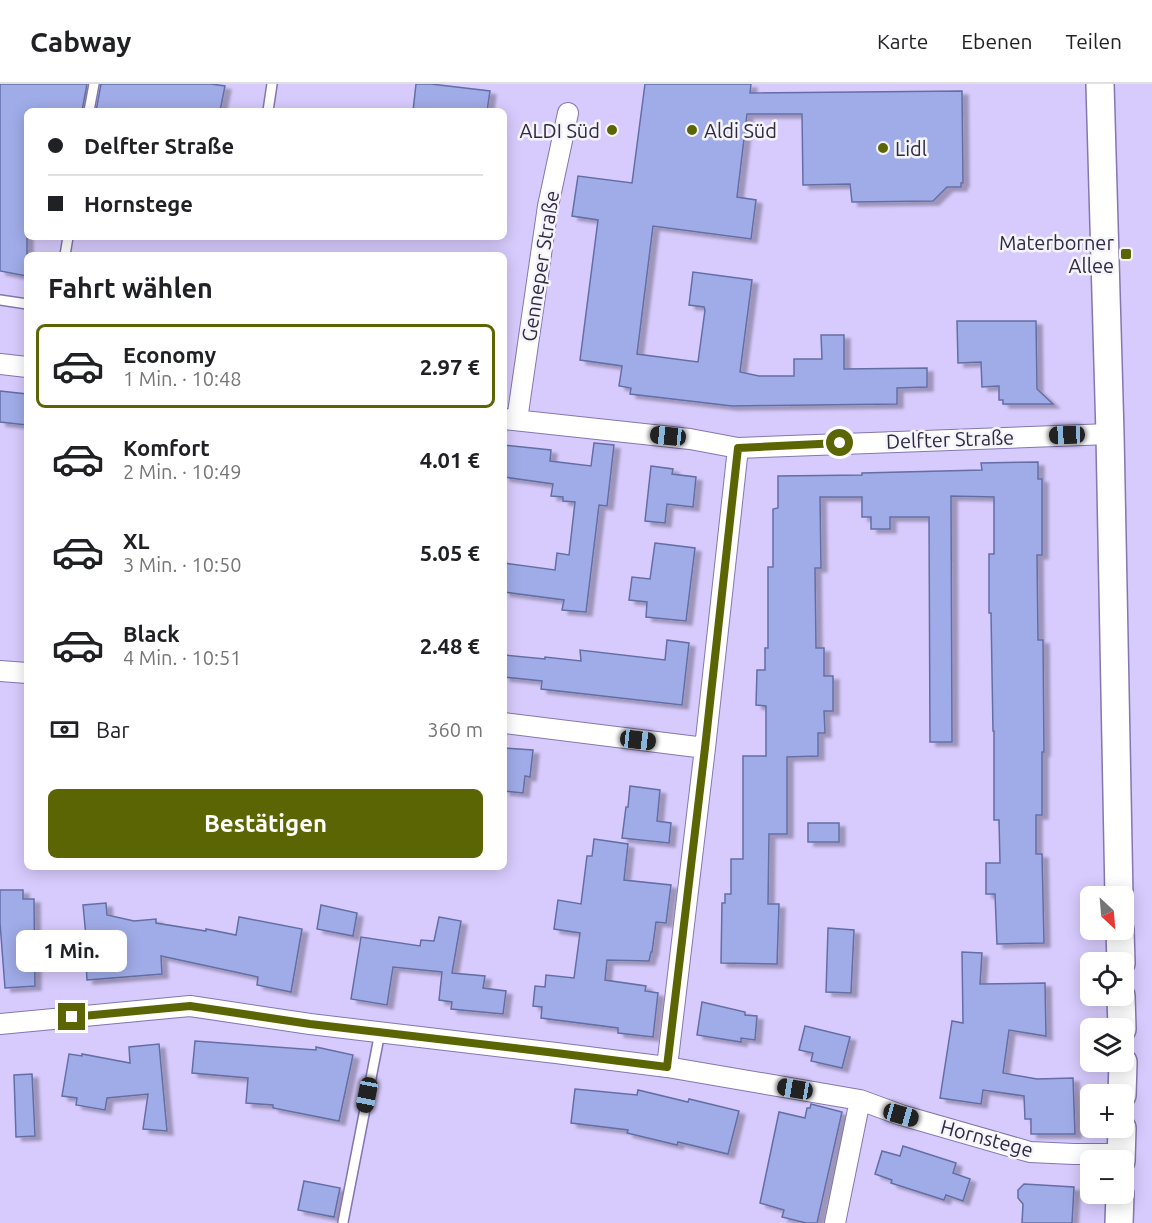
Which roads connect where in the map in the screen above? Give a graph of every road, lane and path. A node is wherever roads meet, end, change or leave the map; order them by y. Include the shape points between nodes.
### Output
1 (94, 84) edge
2 (272, 84) edge
3 (1100, 84) edge
4 (90, 108) edge
5 (268, 108) edge
6 (568, 113) dead end
7 (0, 300) edge
8 (24, 304) edge
9 (0, 364) edge
10 (24, 367) edge
11 (511, 419) edge
12 (1110, 434) junction
13 (738, 448) junction
14 (0, 671) edge
15 (24, 673) edge
16 (507, 723) edge
17 (705, 748) junction
18 (1119, 886) edge
19 (0, 1024) edge
20 (380, 1032) junction
21 (667, 1067) junction
22 (860, 1100) junction
23 (1121, 1148) edge
24 (1120, 1204) edge
25 (343, 1222) edge
26 (835, 1223) edge
27 (1119, 1223) edge

1 - 4 lane
2 - 5 lane
3 - 12 main road
6 - 11 street, Genneper Straße
7 - 8 lane
9 - 10 street
11 - 13 street, Delfter Straße
12 - 13 street, Delfter Straße
12 - 18 main road
13 - 17 street
14 - 15 street
16 - 17 street
17 - 21 street
19 - 20 street, Hornstege via 190,1006
20 - 21 street, Hornstege
20 - 25 lane
21 - 22 street, Hornstege
22 - 23 street, Hornstege via 1030,1152
22 - 26 street
24 - 27 main road

